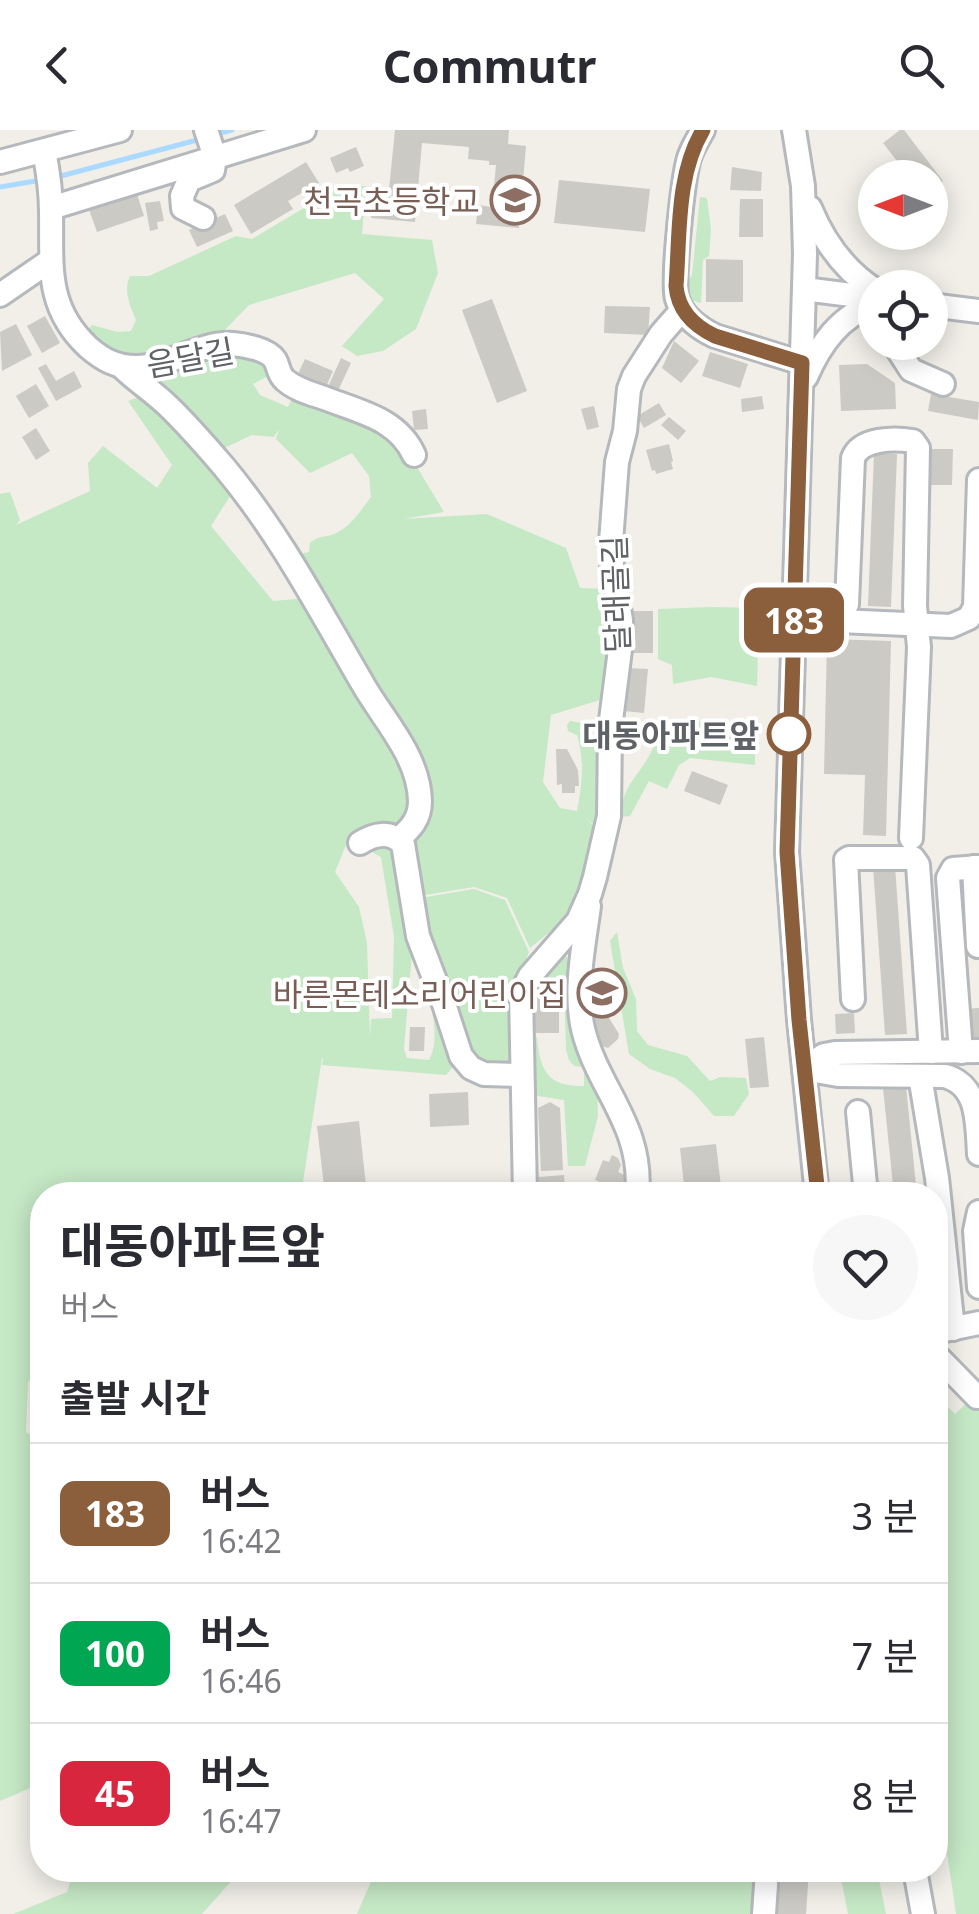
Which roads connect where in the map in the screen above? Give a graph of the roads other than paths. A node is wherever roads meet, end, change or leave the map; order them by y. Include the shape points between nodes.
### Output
1 (120, 130) edge
2 (304, 130) edge
3 (703, 130) edge
4 (794, 130) edge
5 (211, 146) edge
6 (45, 157) junction
7 (0, 162) edge
8 (803, 186) junction
9 (51, 203) junction
10 (203, 218) dead end
11 (50, 260) junction
12 (858, 278) edge
13 (804, 289) junction
14 (0, 295) edge
15 (858, 298) edge
16 (948, 307) edge
17 (682, 310) junction
18 (858, 311) edge
19 (979, 311) edge
20 (905, 360) edge
21 (802, 363) junction
22 (120, 366) junction
23 (942, 384) dead end
24 (801, 394) junction
25 (414, 455) dead end
26 (979, 480) edge
27 (847, 604) dead end
28 (794, 619) junction
29 (918, 625) junction
30 (911, 838) dead end
31 (399, 840) junction
32 (360, 843) dead end
33 (976, 867) edge
34 (590, 894) junction
35 (978, 946) edge
36 (853, 999) dead end
37 (931, 1052) junction
38 (970, 1052) edge
39 (804, 1069) junction
40 (522, 1074) junction
41 (920, 1076) junction
42 (858, 1112) dead end
43 (979, 1154) edge
44 (526, 1182) edge
45 (638, 1182) edge
46 (817, 1182) edge
47 (865, 1182) edge
48 (937, 1182) edge
49 (979, 1212) edge
50 (979, 1287) edge
51 (979, 1323) edge
52 (948, 1329) edge
53 (948, 1367) edge
54 (977, 1396) edge
55 (766, 1882) edge
56 (918, 1882) edge
57 (764, 1914) edge
58 (923, 1914) edge

1 - 6 street
2 - 5 street
3 - 17 street via 684,187 676,286
4 - 8 street
5 - 9 street
5 - 10 street via 213,170 189,180 182,196 183,208
6 - 7 street
6 - 9 street, 음달길
8 - 12 street via 827,244
8 - 13 street
9 - 11 street, 음달길
11 - 14 street
11 - 22 street, 음달길 via 68,324 100,357
13 - 15 street
13 - 21 street
16 - 19 street
17 - 21 street via 715,336
17 - 34 street, 달래골길 via 634,376 617,462 611,542 620,642 608,816
18 - 24 street via 830,335
20 - 23 street
21 - 24 street
22 - 25 street, 음달길 via 151,366 230,343 269,354 286,381 375,416
22 - 31 street via 170,408 244,492 406,751 419,814
24 - 28 street
26 - 29 street via 972,614 951,626
27 - 29 street via 853,458 866,444 913,440
28 - 29 street
28 - 39 street via 787,852
29 - 30 street
31 - 32 street via 380,834
31 - 40 street via 418,936 461,1056 484,1074
33 - 35 street
33 - 38 street via 953,869 948,878
34 - 40 street, 달래골길 via 578,921 524,984
34 - 45 street, 달래골길 via 581,1018 630,1134
36 - 37 street via 846,860 913,858
37 - 38 street
37 - 39 street via 835,1053
39 - 41 street
39 - 46 street
40 - 44 street, 달래골길
41 - 43 street via 965,1084 976,1107
41 - 48 street
42 - 47 street
49 - 50 street
51 - 52 street
53 - 54 street
55 - 57 street
56 - 58 street

